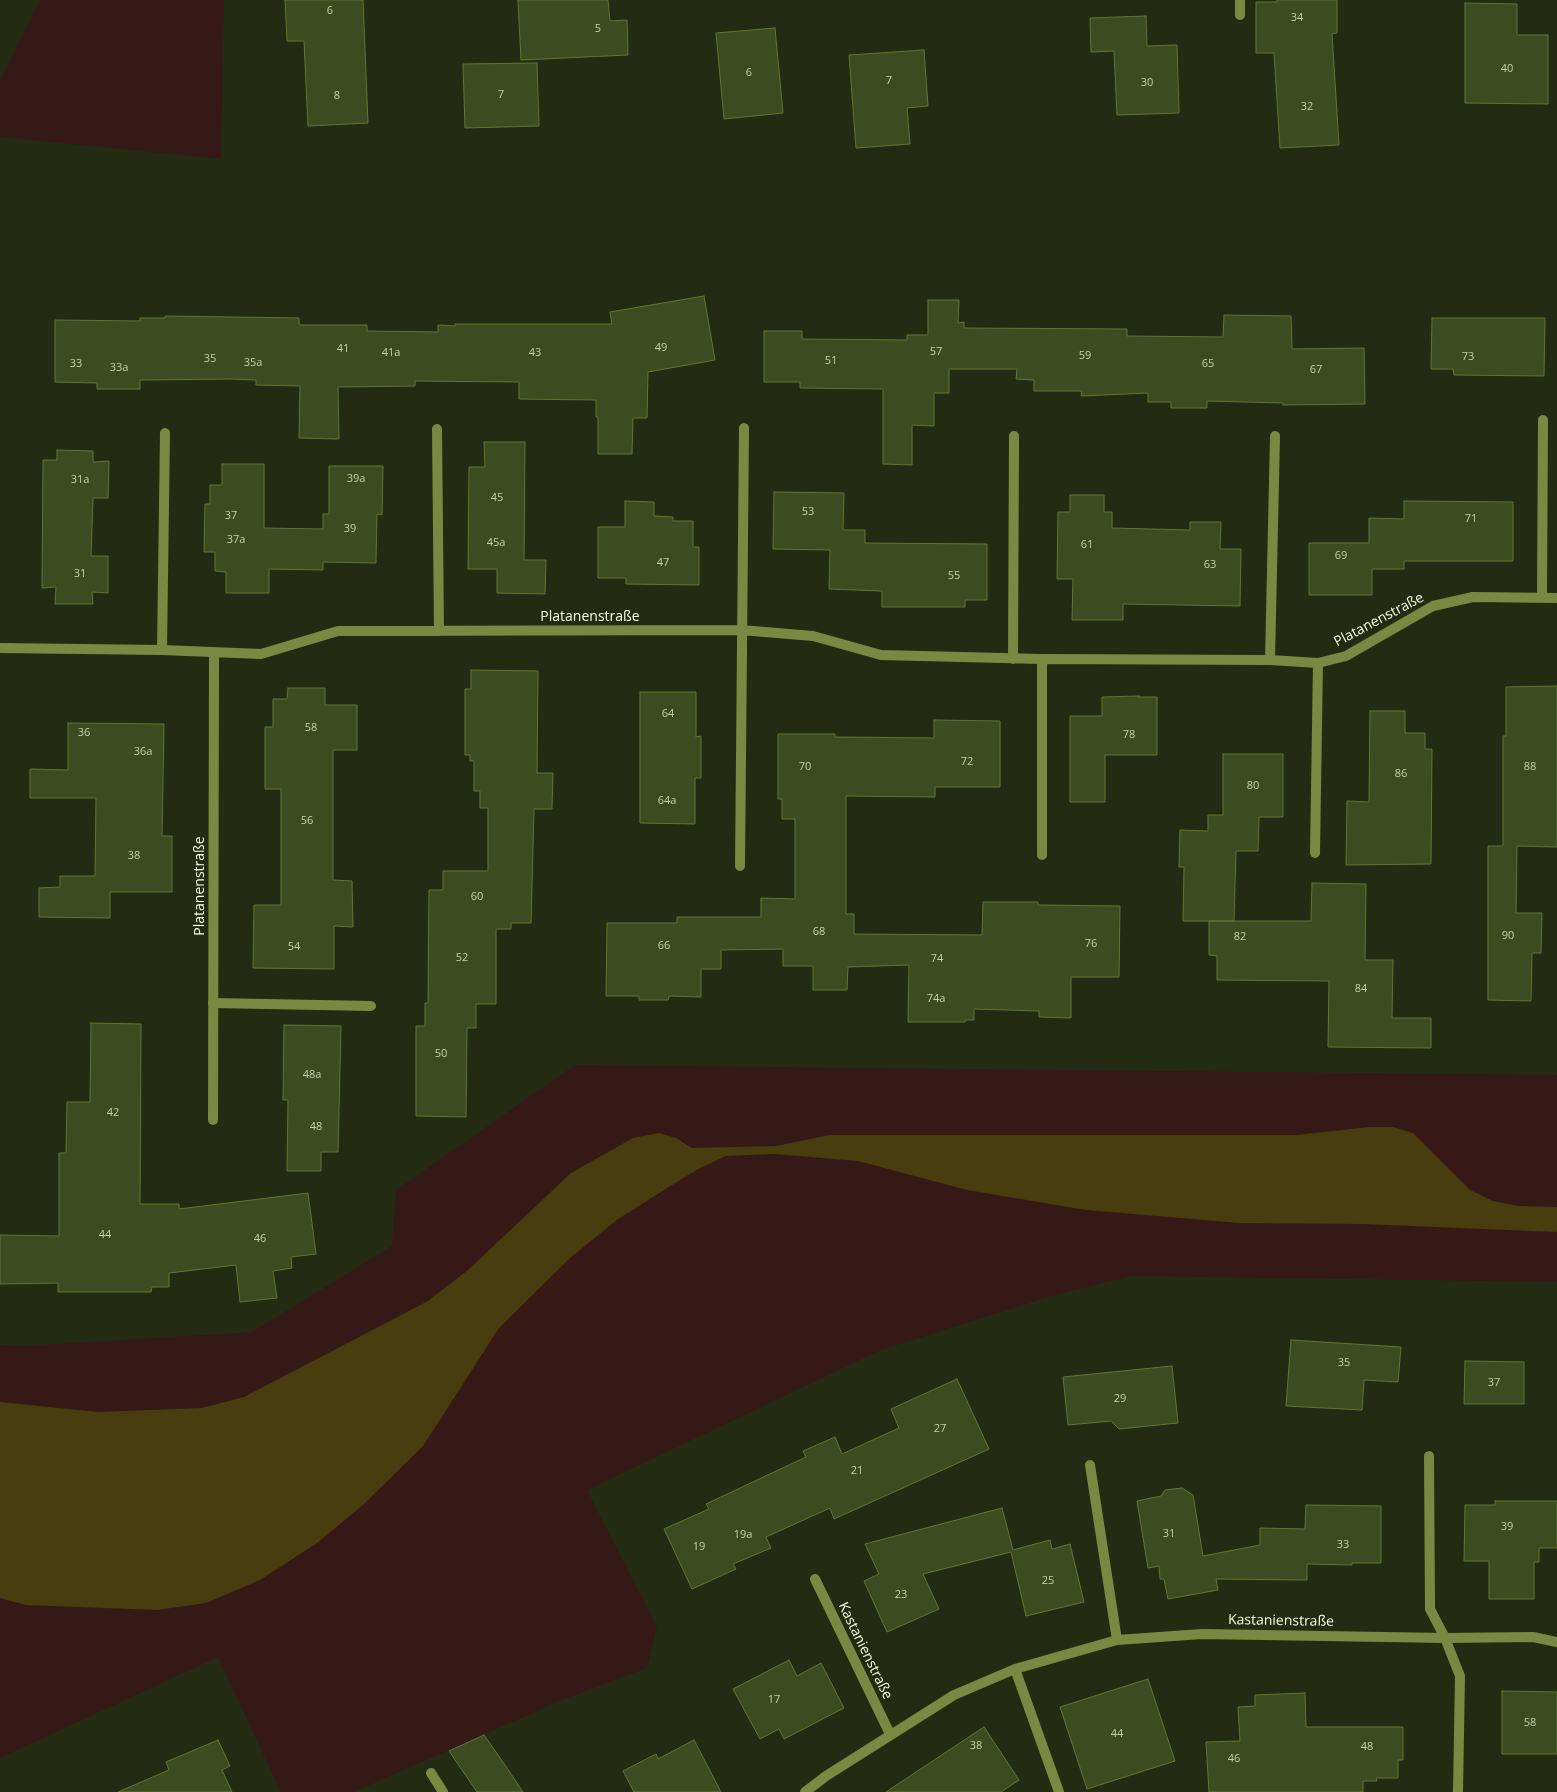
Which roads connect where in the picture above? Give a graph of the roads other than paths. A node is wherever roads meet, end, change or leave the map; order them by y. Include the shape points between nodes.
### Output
1 (1240, 0) edge
2 (1240, 15) dead end
3 (1543, 420) dead end
4 (744, 428) dead end
5 (437, 430) dead end
6 (165, 433) dead end
7 (1014, 436) dead end
8 (1274, 436) dead end
9 (1542, 597) junction
10 (1557, 598) edge
11 (439, 630) junction
12 (741, 630) junction
13 (0, 648) edge
14 (162, 650) junction
15 (214, 652) junction
16 (1013, 659) junction
17 (1042, 659) junction
18 (1270, 660) junction
19 (1318, 663) junction
20 (1315, 853) dead end
21 (1042, 855) dead end
22 (740, 866) dead end
23 (213, 1003) junction
24 (371, 1006) dead end
25 (213, 1120) dead end
26 (1430, 1456) dead end
27 (1090, 1465) dead end
28 (815, 1579) dead end
29 (1444, 1638) junction
30 (1117, 1640) junction
31 (1557, 1642) edge
32 (1016, 1669) junction
33 (890, 1734) junction
34 (431, 1773) dead end
35 (443, 1792) edge
36 (805, 1792) edge
37 (1059, 1792) edge
38 (1458, 1792) edge

1 - 2 street
3 - 9 street
4 - 12 street
5 - 11 street
6 - 14 street
7 - 16 street
8 - 18 street
9 - 10 street, Platanenstraße
9 - 19 street, Platanenstraße via 1472,597 1433,606 1346,656
11 - 12 street, Platanenstraße
11 - 15 street, Platanenstraße via 338,631 261,654
12 - 16 street, Platanenstraße via 813,636 881,655
12 - 22 street
13 - 14 street, Platanenstraße
14 - 15 street, Platanenstraße
15 - 23 street, Platanenstraße
16 - 17 street, Platanenstraße
17 - 18 street, Platanenstraße
17 - 21 street
18 - 19 street, Platanenstraße
19 - 20 street
23 - 24 street
23 - 25 street, Platanenstraße
26 - 29 street via 1430,1610
27 - 30 street
28 - 33 street, Kastanienstraße
29 - 30 street, Kastanienstraße via 1202,1634
29 - 31 street, Kastanienstraße via 1534,1637
29 - 38 street via 1460,1676
30 - 32 street, Kastanienstraße
32 - 33 street, Kastanienstraße via 954,1695
32 - 37 street
33 - 36 street, Kastanienstraße
34 - 35 street

